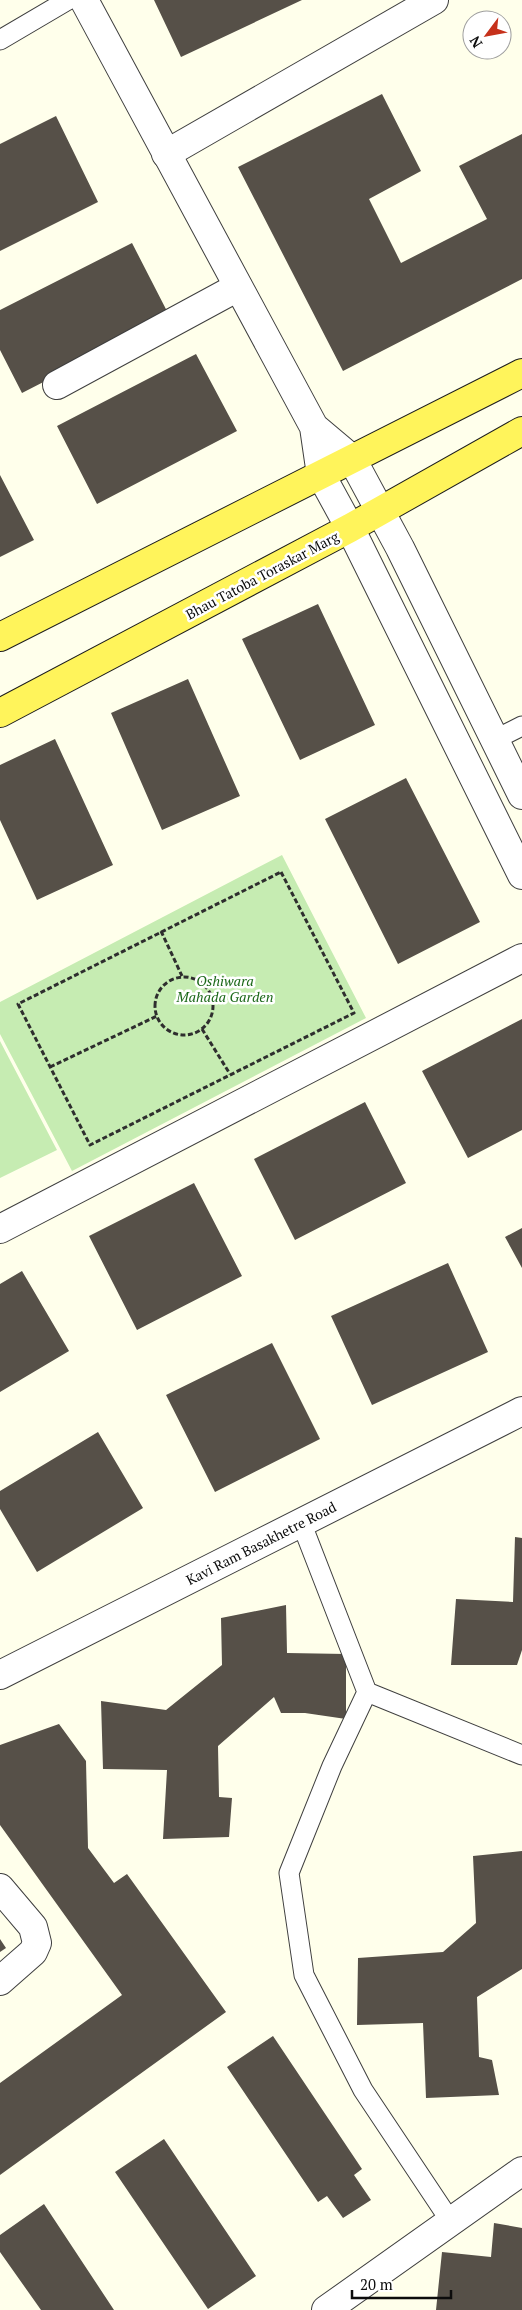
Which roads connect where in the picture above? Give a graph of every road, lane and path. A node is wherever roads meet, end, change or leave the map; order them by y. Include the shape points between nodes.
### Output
1 (68, 0) edge
2 (84, 0) edge
3 (434, 0) edge
4 (0, 40) edge
5 (166, 154) junction
6 (238, 287) junction
7 (522, 373) edge
8 (57, 385) dead end
9 (314, 427) junction
10 (522, 431) edge
11 (352, 459) junction
12 (321, 475) junction
13 (379, 510) junction
14 (350, 528) junction
15 (0, 637) edge
16 (0, 713) edge
17 (522, 726) edge
18 (494, 740) junction
19 (522, 795) edge
20 (522, 876) edge
21 (161, 931) junction
22 (522, 958) edge
23 (182, 976) junction
24 (157, 1016) junction
25 (202, 1029) junction
26 (50, 1066) junction
27 (230, 1074) junction
28 (0, 1229) edge
29 (522, 1410) edge
30 (301, 1522) junction
31 (2, 1669) edge
32 (367, 1692) junction
33 (522, 1755) edge
34 (0, 1888) edge
35 (0, 1980) edge
36 (522, 2172) edge
37 (451, 2222) junction
38 (332, 2308) edge

1 - 4 lane
2 - 5 street
3 - 5 street
5 - 6 street
6 - 8 street
6 - 9 street
7 - 11 main road
9 - 11 street
9 - 12 street
10 - 13 main road, Bhau Tatoba Toraskar Marg
11 - 12 main road
11 - 13 street
12 - 14 street
12 - 15 main road
13 - 14 main road, Bhau Tatoba Toraskar Marg
13 - 18 street
14 - 16 main road, Bhau Tatoba Toraskar Marg
14 - 20 street
17 - 18 lane
18 - 19 street
21 - 23 path
21 - 26 path via 18,1004
21 - 27 path via 281,872 354,1013
22 - 28 street
23 - 24 path via 169,980 157,994 154,1009
23 - 25 path via 199,980 211,995 213,1010 209,1022
24 - 25 path via 167,1030 177,1034 187,1035
24 - 26 path
25 - 27 path
26 - 27 path via 90,1145
29 - 30 street, Kavi Ram Basakhetre Road
30 - 31 street, Kavi Ram Basakhetre Road
30 - 32 lane
32 - 33 lane
32 - 37 lane via 332,1766 289,1874 304,1975 363,2090
34 - 35 street via 32,1927 37,1943 33,1952
36 - 37 street
37 - 38 street

